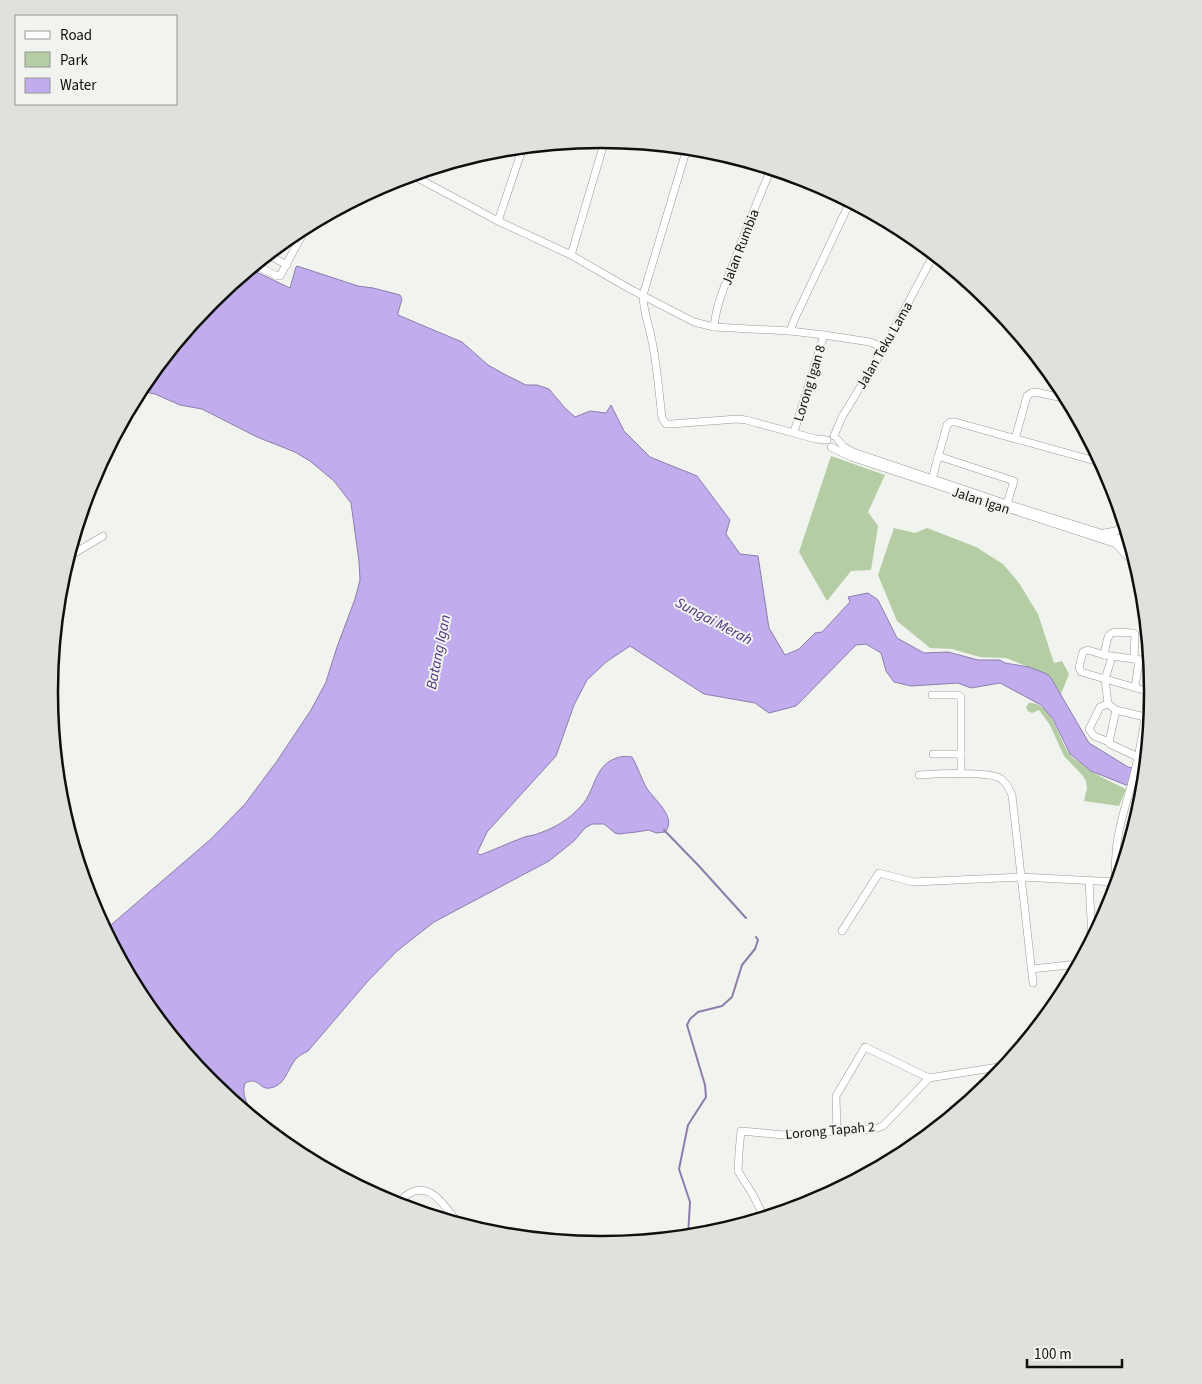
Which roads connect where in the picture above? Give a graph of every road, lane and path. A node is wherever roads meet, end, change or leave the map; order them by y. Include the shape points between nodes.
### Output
1 (603, 148) edge
2 (520, 155) edge
3 (684, 155) edge
4 (769, 175) edge
5 (422, 179) edge
6 (847, 208) edge
7 (498, 221) junction
8 (300, 239) edge
9 (571, 255) junction
10 (274, 258) edge
11 (931, 260) edge
12 (287, 264) junction
13 (261, 268) edge
14 (643, 296) junction
15 (714, 327) junction
16 (790, 331) junction
17 (824, 334) junction
18 (884, 348) junction
19 (1057, 396) edge
20 (794, 432) junction
21 (836, 438) junction
22 (1015, 439) junction
23 (827, 440) junction
24 (831, 447) junction
25 (938, 456) junction
26 (1092, 460) edge
27 (932, 478) junction
28 (1007, 504) junction
29 (1119, 528) edge
30 (1101, 533) junction
31 (103, 536) dead end
32 (1123, 540) edge
33 (1114, 544) junction
34 (1125, 547) edge
35 (76, 552) edge
36 (1127, 555) edge
37 (1108, 656) junction
38 (1136, 660) junction
39 (1143, 661) edge
40 (1105, 679) junction
41 (1135, 688) junction
42 (1144, 690) edge
43 (932, 695) dead end
44 (1108, 704) junction
45 (1116, 710) junction
46 (1143, 716) edge
47 (1142, 734) edge
48 (1109, 742) junction
49 (933, 754) dead end
50 (961, 754) junction
51 (1138, 756) junction
52 (961, 774) junction
53 (919, 775) dead end
54 (1117, 864) edge
55 (1022, 877) junction
56 (1089, 880) junction
57 (1109, 884) edge
58 (1091, 925) edge
59 (842, 931) dead end
60 (1071, 965) edge
61 (1031, 969) junction
62 (1033, 983) dead end
63 (993, 1068) edge
64 (929, 1078) junction
65 (837, 1131) junction
66 (403, 1198) edge
67 (761, 1211) edge
68 (451, 1214) edge

1 - 9 street
2 - 7 street
3 - 14 street
4 - 15 street, Jalan Rumbia via 724,288
5 - 7 street
6 - 16 street
7 - 9 street
8 - 12 street
9 - 14 street
10 - 12 street
11 - 18 street, Jalan Teku Lama
12 - 13 street via 279,277
14 - 15 street via 694,322
14 - 20 street via 662,418 666,424 737,419
15 - 16 street
16 - 17 street
17 - 18 street via 870,342
17 - 20 street, Lorong Igan 8
18 - 21 street, Jalan Teku Lama via 842,417
19 - 22 street via 1035,392 1027,396
20 - 23 street
21 - 23 street via 830,436
21 - 24 street via 836,446
21 - 27 street, Jalan Igan via 853,452
22 - 25 street via 950,422
22 - 26 street
23 - 24 street
24 - 33 street, Jalan Igan via 868,463
25 - 27 street
25 - 28 street via 1014,481
27 - 28 street, Jalan Igan
28 - 30 street, Jalan Igan
29 - 30 street
30 - 32 street, Jalan Igan
31 - 35 street
33 - 34 street, Jalan Igan
33 - 36 street
37 - 38 street
37 - 38 street via 1110,633 1133,633
37 - 40 street
37 - 40 street via 1086,650 1079,667 1081,672
38 - 39 street
38 - 41 street
40 - 41 street
40 - 44 street
41 - 42 street
43 - 50 street via 961,697
44 - 45 street
44 - 48 street via 1100,706 1089,729 1094,736
45 - 46 street
45 - 48 street
47 - 51 street
48 - 51 street
49 - 50 street
50 - 52 street
51 - 54 street via 1118,838
52 - 53 street
52 - 55 street via 996,775 1006,783 1012,795
55 - 56 street
55 - 59 street via 913,882 879,873
55 - 61 street
56 - 57 street
56 - 58 street
60 - 61 street
61 - 62 street
63 - 64 street
64 - 65 street, Lorong Tapah 2 via 883,1126
64 - 65 street via 865,1047 836,1096
65 - 67 street, Lorong Tapah 2 via 784,1135 741,1131 738,1171
66 - 68 street via 420,1190 431,1192

